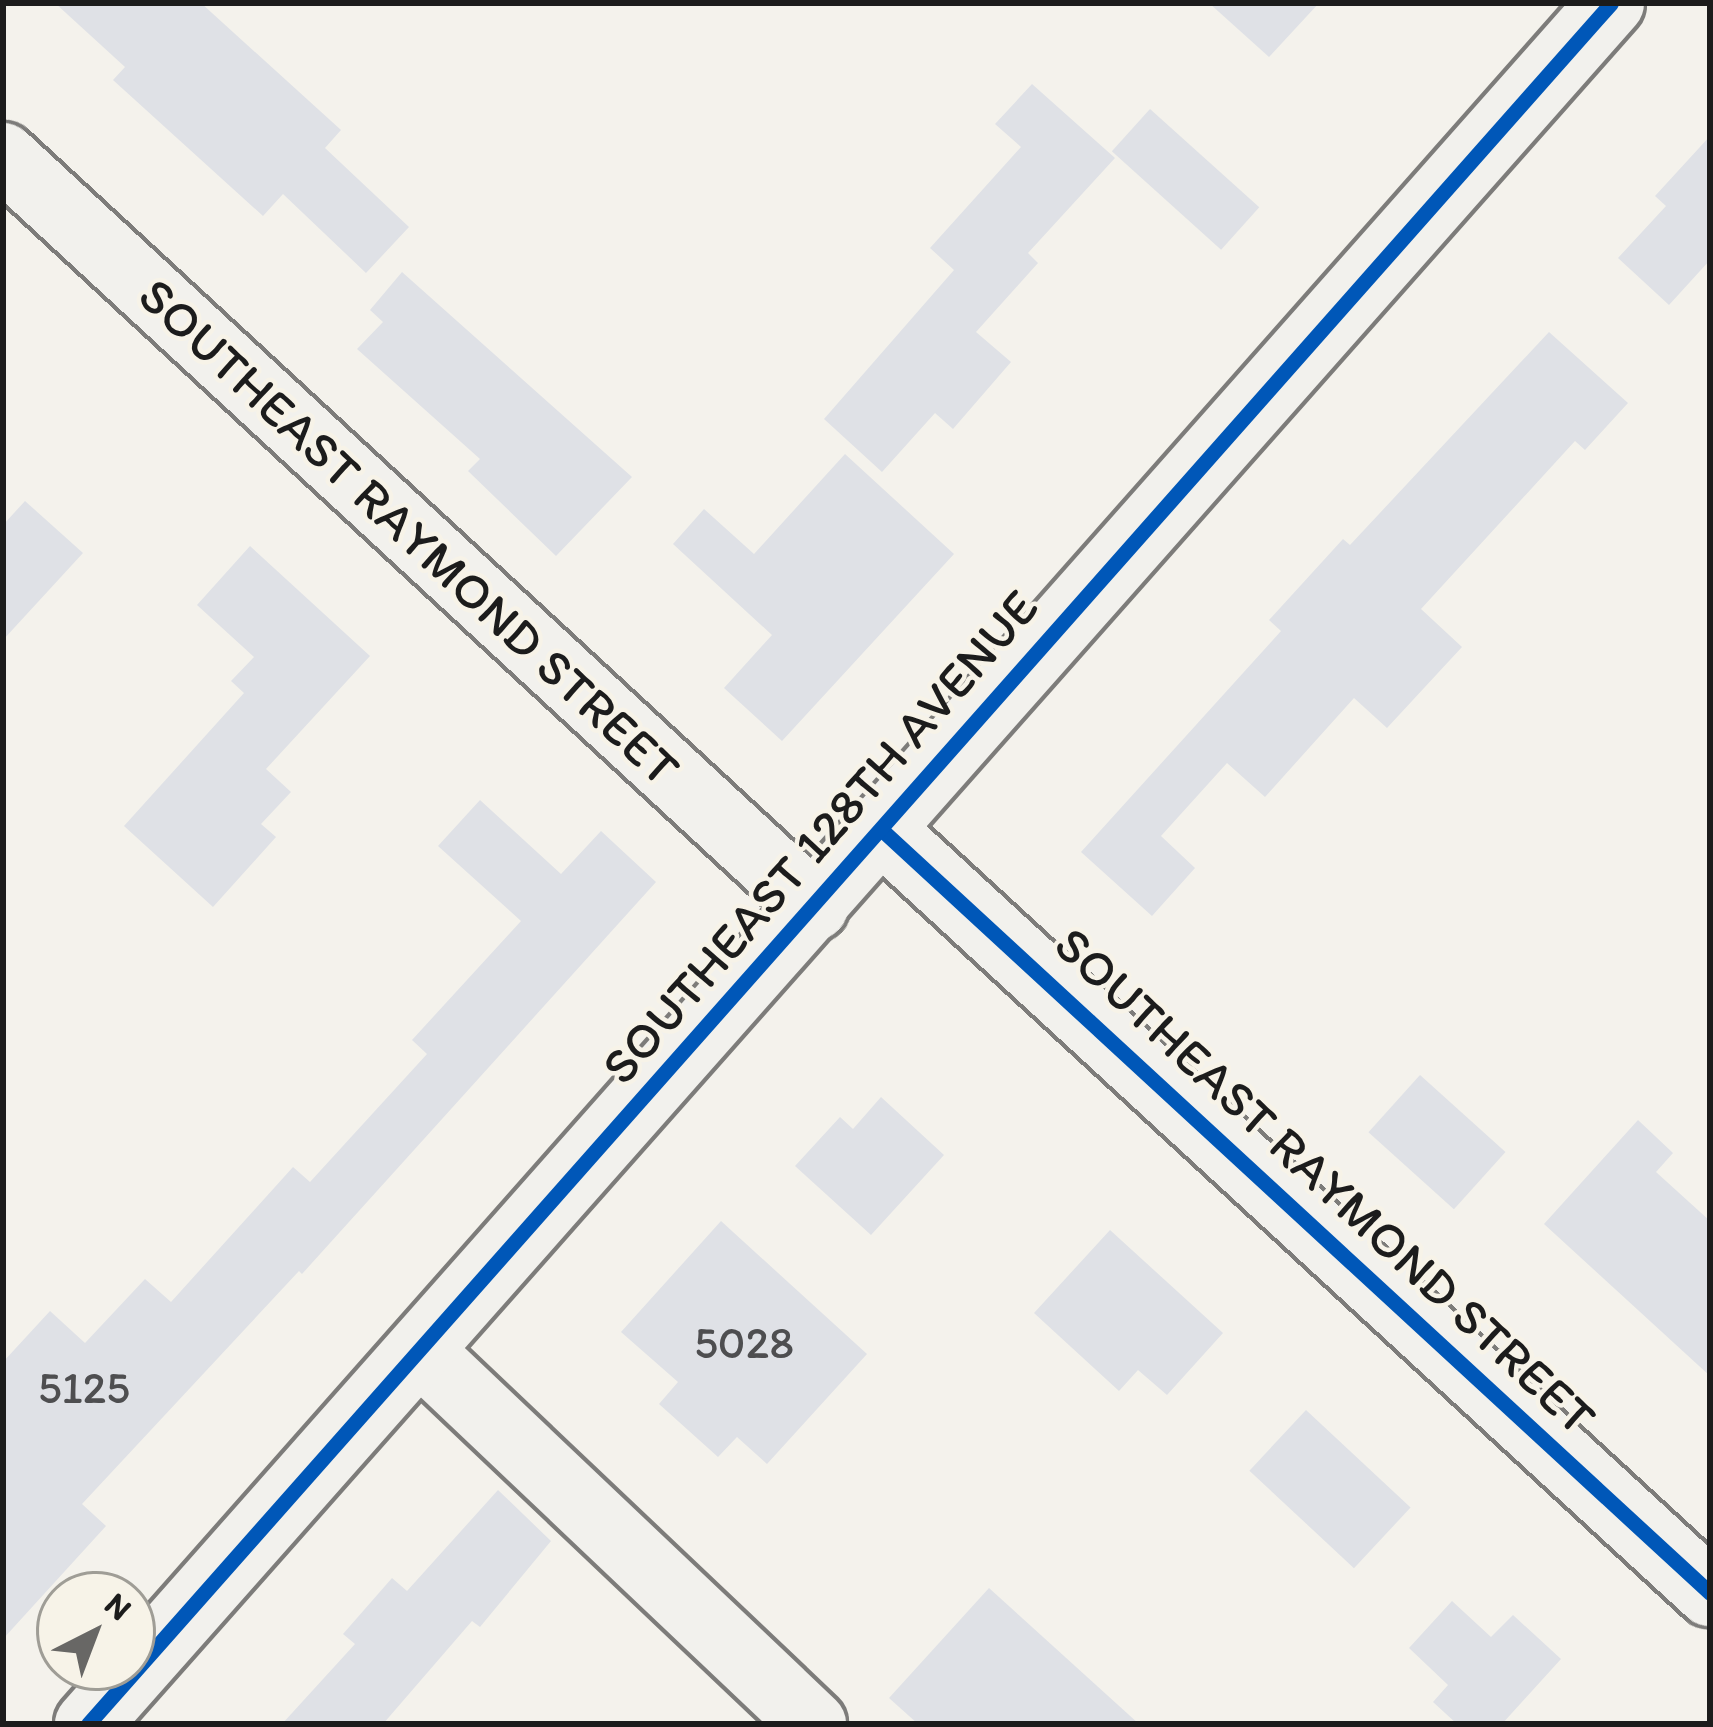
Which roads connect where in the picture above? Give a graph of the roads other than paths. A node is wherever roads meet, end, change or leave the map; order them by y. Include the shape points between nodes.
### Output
1 (1611, 3) edge
2 (3, 157) edge
3 (884, 831) junction
4 (815, 907) junction
5 (420, 1351) junction
6 (1710, 1593) edge
7 (88, 1724) edge
8 (813, 1724) edge

1 - 3 street, SOUTHEAST 128TH AVENUE
2 - 4 street, SOUTHEAST RAYMOND STREET
3 - 4 street, SOUTHEAST 128TH AVENUE
3 - 6 street, SOUTHEAST RAYMOND STREET
4 - 5 street, SOUTHEAST 128TH AVENUE
5 - 7 street, SOUTHEAST 128TH AVENUE
5 - 8 street

